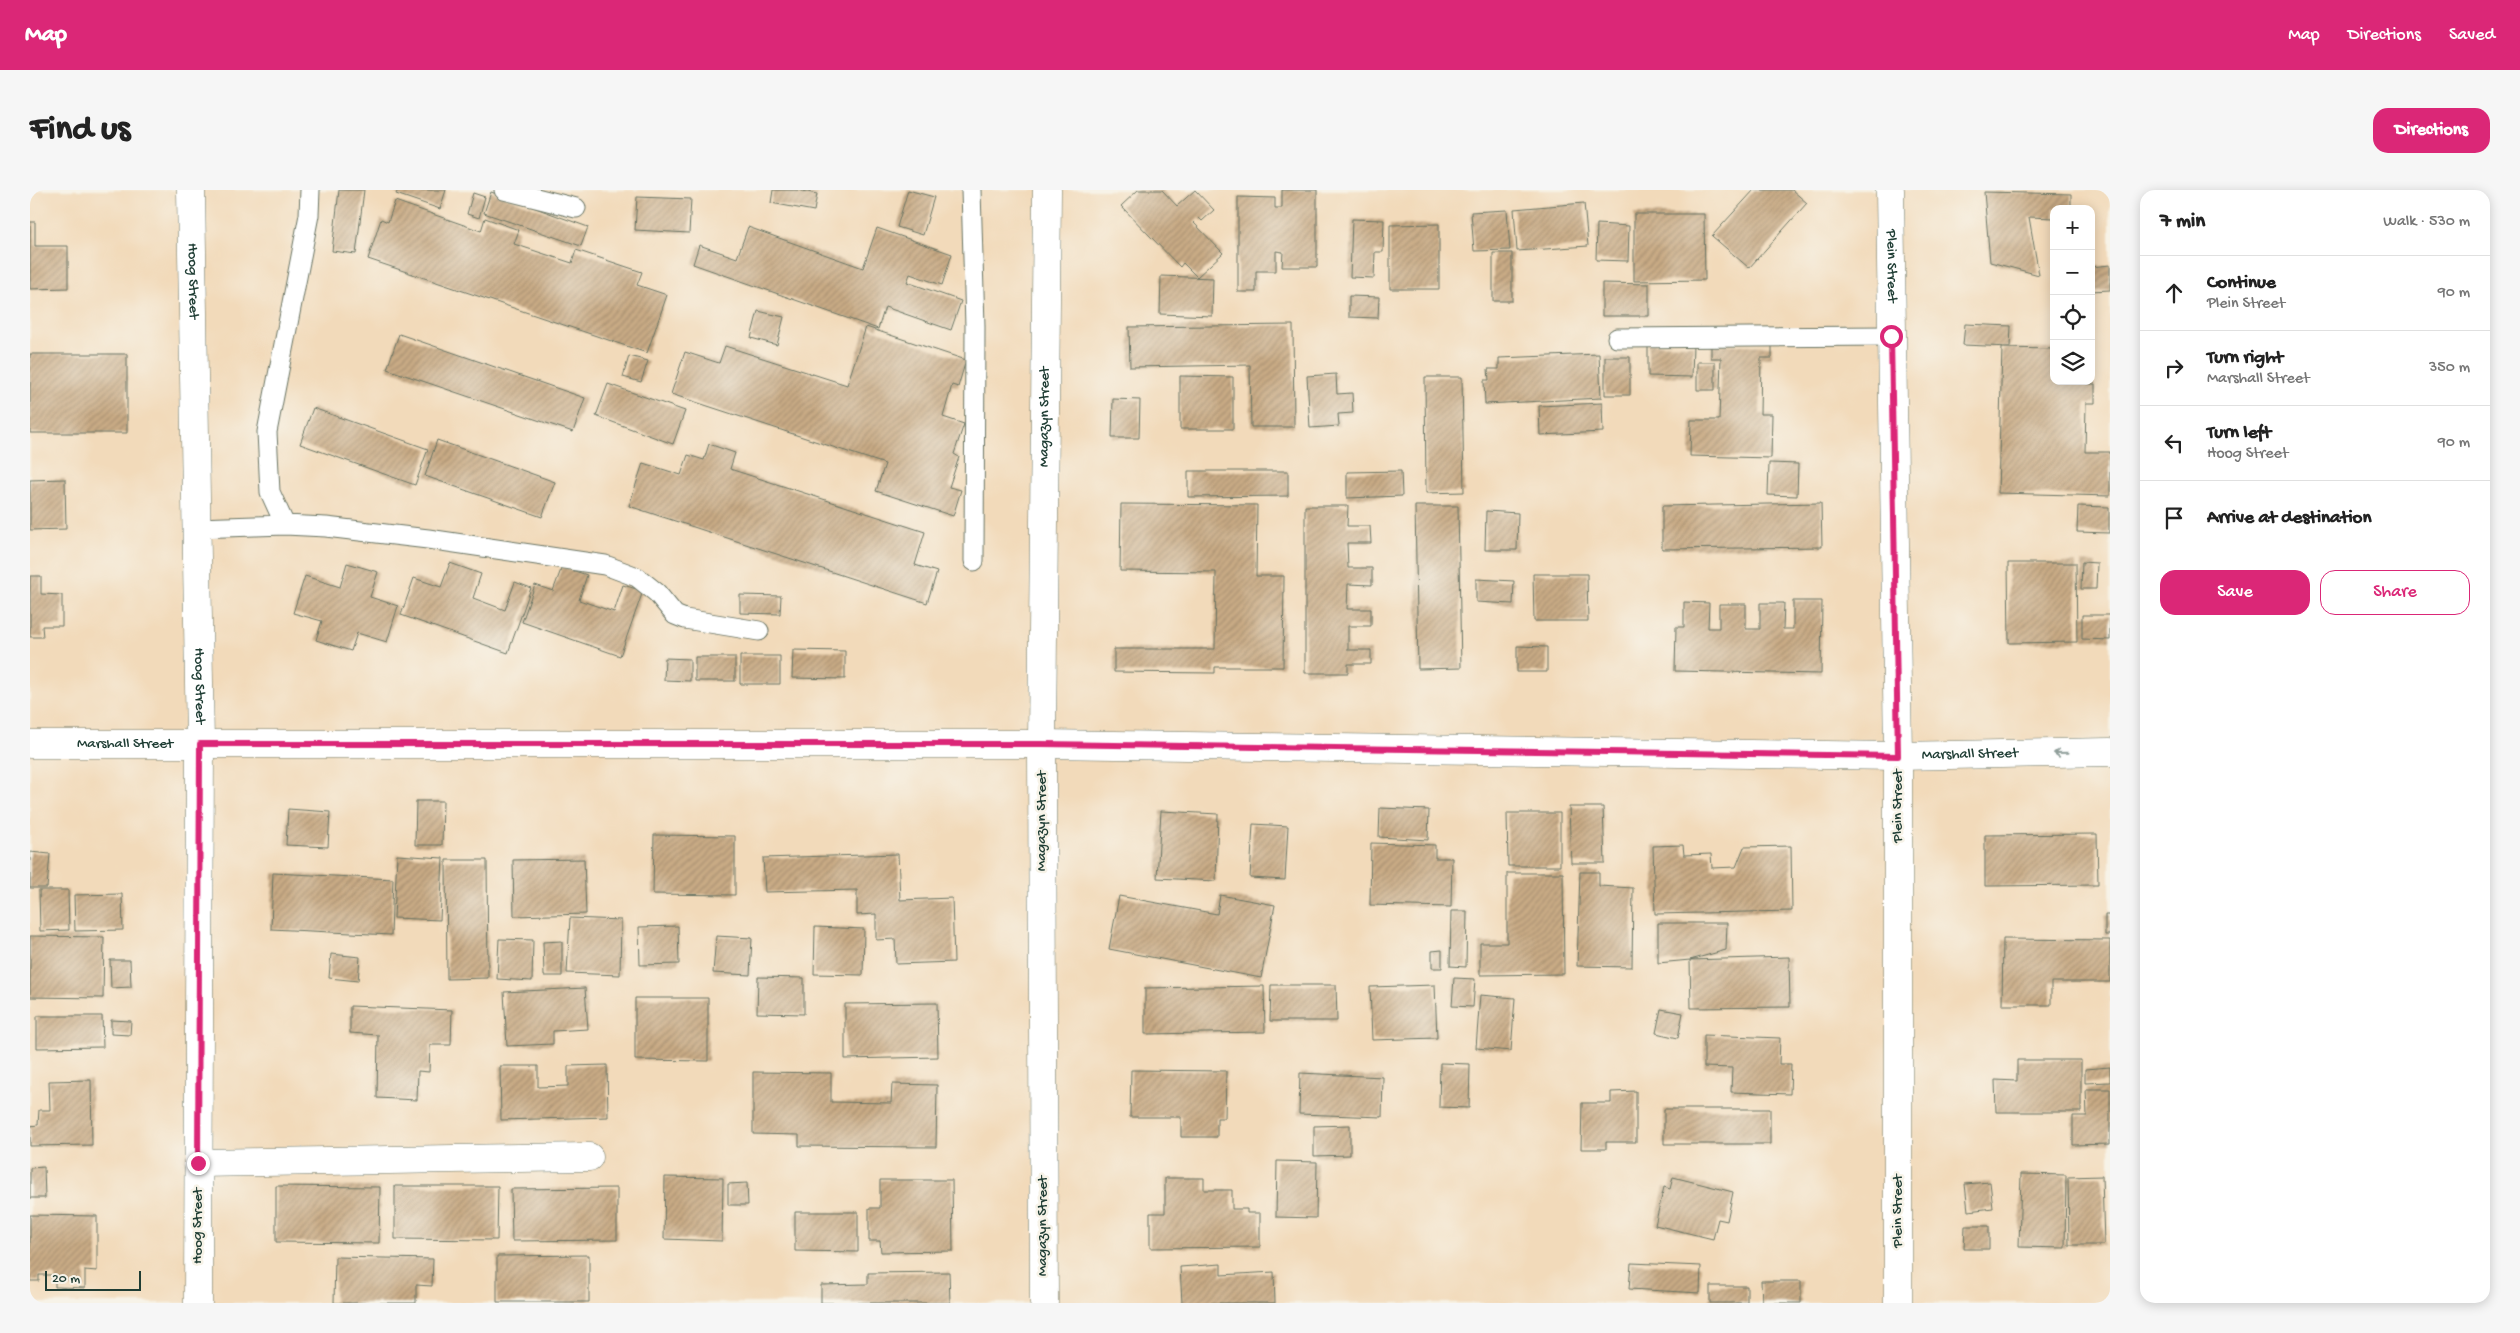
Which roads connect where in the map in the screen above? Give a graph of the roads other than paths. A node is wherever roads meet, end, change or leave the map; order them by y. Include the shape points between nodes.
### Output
1 (190, 190) edge
2 (310, 190) edge
3 (504, 190) edge
4 (971, 190) edge
5 (1047, 190) edge
6 (1890, 190) edge
7 (576, 208) dead end
8 (1891, 336) junction
9 (1616, 338) dead end
10 (285, 525) junction
11 (196, 528) junction
12 (974, 561) dead end
13 (759, 631) dead end
14 (30, 744) edge
15 (200, 744) junction
16 (1042, 744) junction
17 (2110, 752) edge
18 (1898, 756) junction
19 (589, 1157) dead end
20 (198, 1163) junction
21 (198, 1303) edge
22 (1044, 1303) edge
23 (1898, 1303) edge

1 - 11 street, Hoog Street
2 - 10 lane via 309,215 267,432 270,492
3 - 7 lane
4 - 12 lane via 975,326
5 - 16 street, Magazyn Street
6 - 8 street, Plein Street
8 - 9 lane
8 - 18 street, Plein Street
10 - 11 lane
10 - 13 lane via 428,539 605,565 637,577 657,593 675,615 685,620
11 - 15 street, Hoog Street
14 - 15 street, Marshall Street
15 - 16 street, Marshall Street
15 - 20 street, Hoog Street
16 - 18 street, Marshall Street
16 - 22 street, Magazyn Street
17 -> 18 street, Marshall Street
18 - 23 street, Plein Street
19 - 20 street
20 - 21 street, Hoog Street

